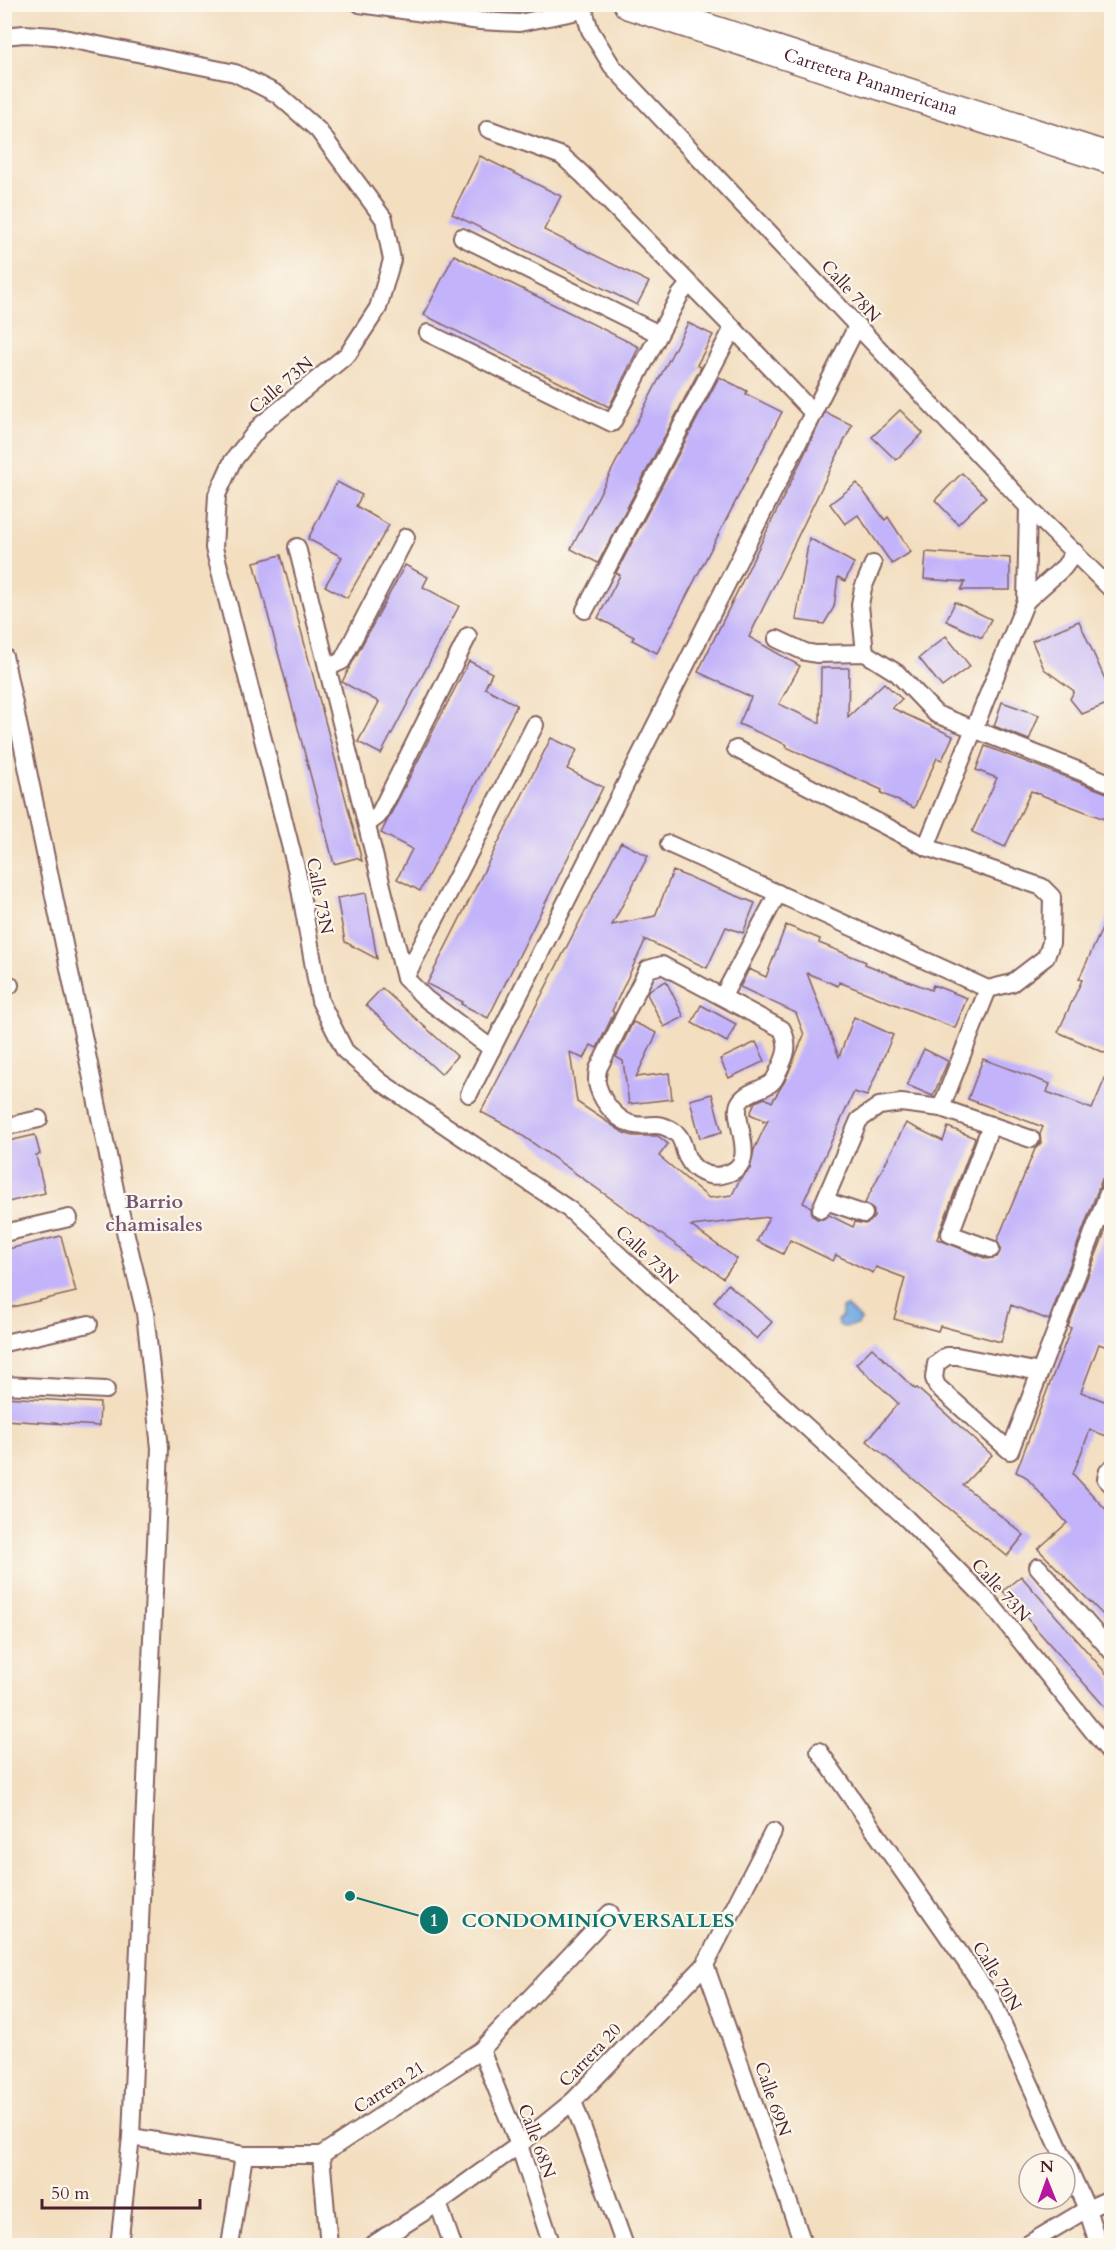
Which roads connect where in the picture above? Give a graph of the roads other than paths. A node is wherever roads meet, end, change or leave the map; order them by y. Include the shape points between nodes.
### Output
1 (360, 4) edge
2 (629, 4) edge
3 (583, 7) edge
4 (4, 36) edge
5 (488, 129) dead end
6 (1112, 159) edge
7 (462, 237) dead end
8 (689, 284) junction
9 (857, 326) junction
10 (734, 328) junction
11 (428, 333) dead end
12 (659, 334) junction
13 (814, 414) junction
14 (1028, 507) junction
15 (406, 537) dead end
16 (297, 547) dead end
17 (1075, 552) junction
18 (873, 564) dead end
19 (1112, 590) edge
20 (1026, 601) junction
21 (585, 610) dead end
22 (468, 636) dead end
23 (777, 639) dead end
24 (865, 653) junction
25 (4, 656) edge
26 (327, 668) junction
27 (535, 725) dead end
28 (975, 730) junction
29 (736, 749) dead end
30 (1112, 784) edge
31 (367, 824) junction
32 (669, 844) dead end
33 (926, 847) junction
34 (778, 894) junction
35 (405, 978) junction
36 (988, 989) junction
37 (723, 996) junction
38 (492, 1049) junction
39 (468, 1094) dead end
40 (941, 1108) junction
41 (39, 1119) dead end
42 (991, 1125) junction
43 (4, 1127) edge
44 (1031, 1139) dead end
45 (1112, 1183) edge
46 (864, 1214) dead end
47 (69, 1218) dead end
48 (4, 1233) edge
49 (991, 1248) dead end
50 (88, 1324) dead end
51 (4, 1343) edge
52 (1040, 1372) junction
53 (4, 1385) edge
54 (106, 1390) dead end
55 (1112, 1468) edge
56 (1112, 1485) edge
57 (1038, 1567) dead end
58 (1112, 1652) edge
59 (819, 1751) dead end
60 (1112, 1755) edge
61 (773, 1832) dead end
62 (610, 1913) dead end
63 (705, 1965) junction
64 (481, 2050) junction
65 (573, 2101) junction
66 (132, 2137) junction
67 (519, 2145) junction
68 (244, 2155) junction
69 (321, 2155) junction
70 (1112, 2198) edge
71 (438, 2203) junction
72 (1088, 2209) junction
73 (122, 2245) edge
74 (230, 2246) edge
75 (329, 2246) edge
76 (371, 2246) edge
77 (453, 2246) edge
78 (552, 2246) edge
79 (625, 2246) edge
80 (804, 2246) edge
81 (1025, 2246) edge
82 (1099, 2246) edge

1 - 3 street via 519,23
2 - 6 highway, Carretera Panamericana
3 - 9 street, Calle 78N via 590,30 612,66
4 - 60 street, Calle 73N via 54,36 235,73 277,94 318,130 384,219 392,260 378,308 348,354 261,425 232,462 217,495 214,538 297,872 320,1001 345,1052 381,1082 588,1226 907,1519 990,1603
5 - 8 street via 562,156
7 - 12 street
8 - 10 street
8 - 12 street
9 - 13 street
9 - 14 street, Calle 78N
10 - 13 street
10 - 21 street
11 - 12 street via 612,423
13 - 38 street
14 - 17 street, Calle 78N
14 - 20 street
15 - 26 street via 342,661
16 - 26 street
17 - 19 street, Calle 78N
17 - 20 street
18 - 24 street via 860,605
20 - 28 street
22 - 31 street via 378,816
23 - 24 street via 816,654
24 - 28 street via 897,673 936,714
25 - 66 street via 116,1194 145,1313 160,1448
26 - 31 street
27 - 35 street
28 - 30 street
28 - 33 street
29 - 33 street
31 - 35 street
32 - 34 street
33 - 36 street via 1042,887 1052,897 1051,943 1046,957 1012,983
34 - 36 street
34 - 37 street
35 - 38 street
36 - 40 street
37 - 37 street via 782,1029 787,1054 773,1082 739,1102 743,1158 735,1171 720,1176 702,1174 688,1160 680,1136 660,1124 635,1125 623,1121 597,1086 598,1069 648,969 662,965
38 - 39 street
40 - 42 street
40 - 46 street via 901,1103 879,1106 859,1120 823,1205
41 - 43 street
42 - 44 street
42 - 49 street via 950,1234
45 - 52 street
47 - 48 street
50 - 51 street
52 - 52 street via 1010,1451 937,1386 934,1378 936,1364 947,1356
53 - 54 street
55 - 56 street via 1106,1479
57 - 58 street
59 - 72 street, Calle 70N via 992,1998
61 - 63 street, Carrera 20
62 - 64 street, Carrera 21
63 - 65 street, Carrera 20
63 - 80 street, Calle 69N
64 - 67 street, Calle 68N
64 - 69 street, Carrera 21
65 - 67 street, Carrera 20
65 - 79 street
66 - 68 street
66 - 73 street
67 - 71 street, Carrera 20
67 - 78 street, Calle 68N
68 - 69 street
68 - 74 street
69 - 75 street
70 - 72 street
71 - 76 street, Carrera 20
71 - 77 street
72 - 81 street
72 - 82 street, Calle 70N

